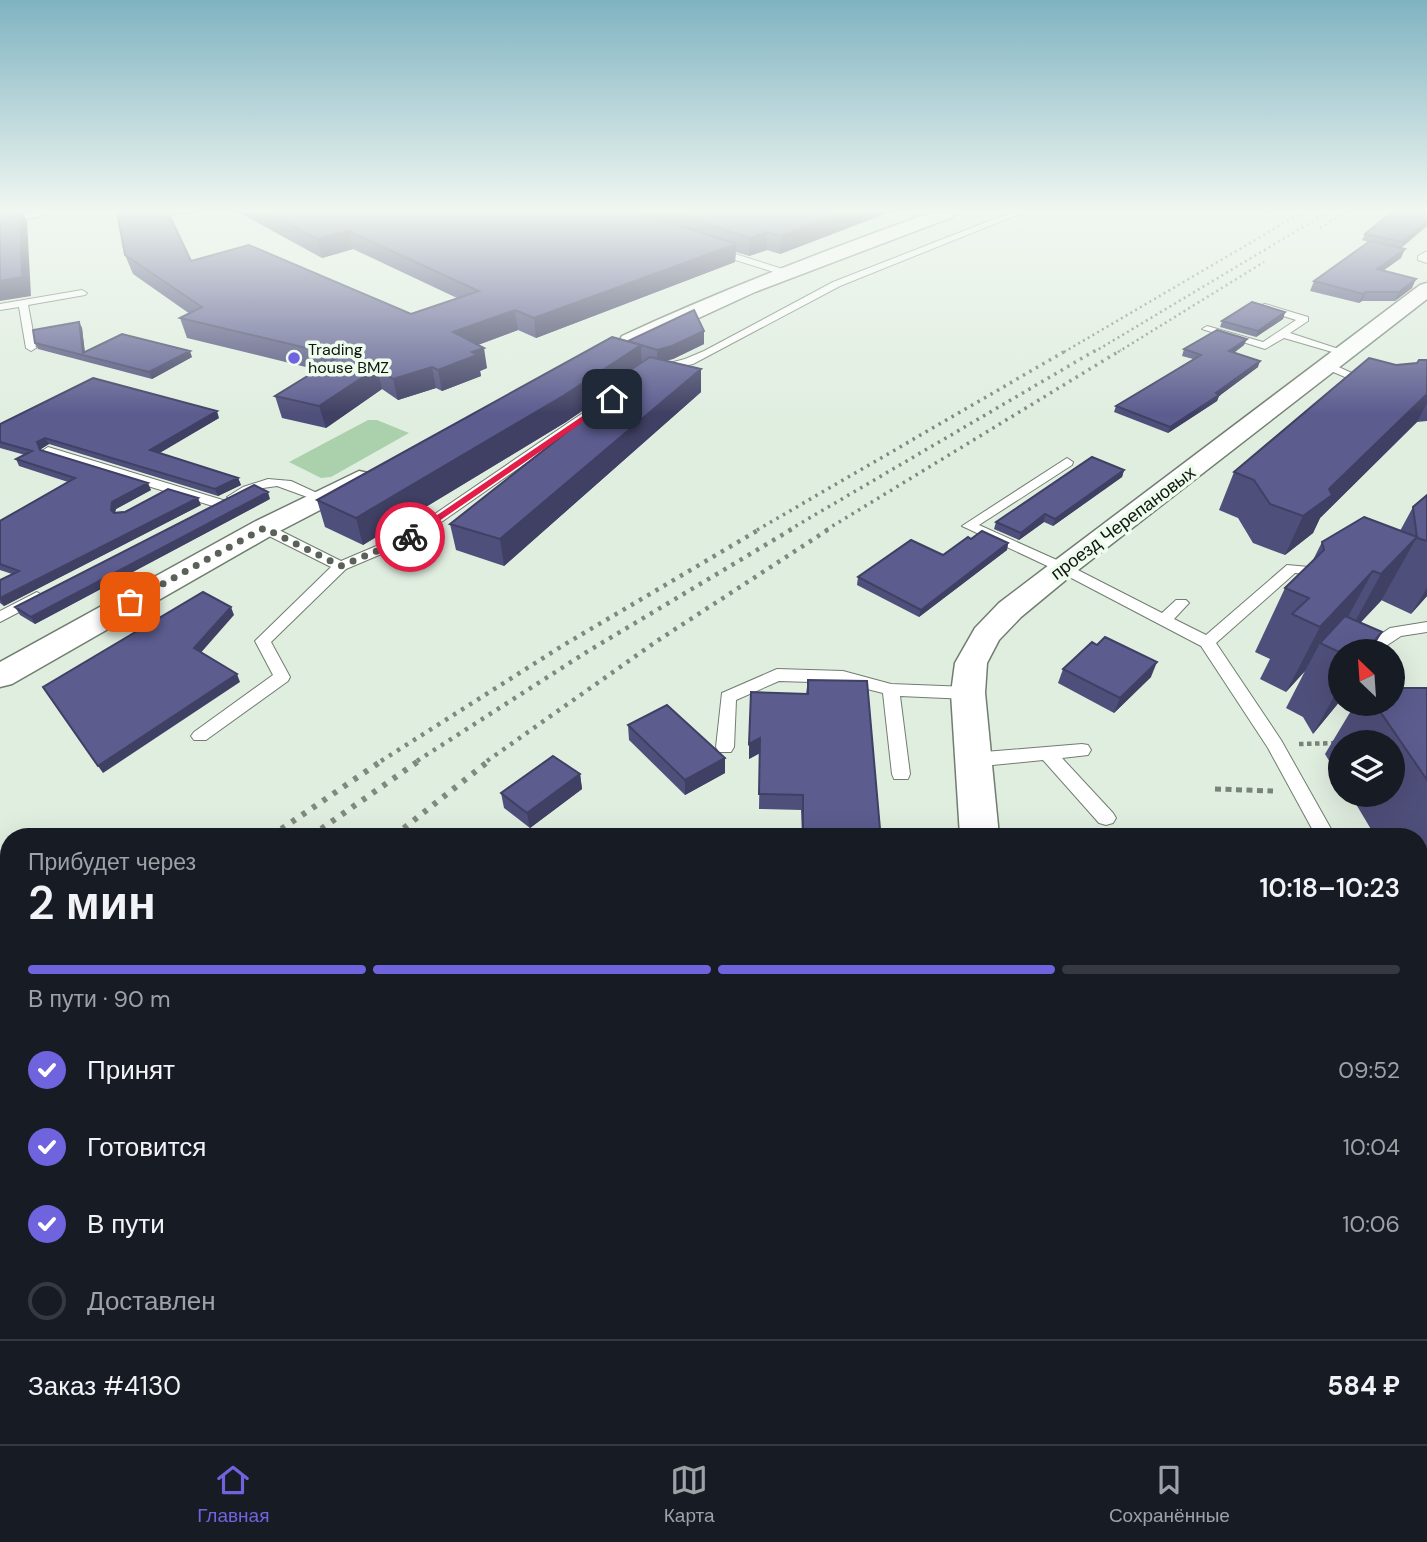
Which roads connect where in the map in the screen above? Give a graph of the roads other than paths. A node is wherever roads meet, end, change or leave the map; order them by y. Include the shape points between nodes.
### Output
1 (766, 279) edge
2 (846, 279) edge
3 (1426, 290) edge
4 (82, 293) dead end
5 (23, 303) junction
6 (0, 307) edge
7 (1265, 307) edge
8 (1207, 329) dead end
9 (1282, 334) junction
10 (31, 348) dead end
11 (607, 353) edge
12 (1337, 359) junction
13 (649, 369) edge
14 (1384, 391) edge
15 (612, 399) edge
16 (48, 451) edge
17 (1067, 462) dead end
18 (380, 468) edge
19 (170, 488) junction
20 (321, 498) junction
21 (149, 499) edge
22 (221, 503) junction
23 (196, 516) edge
24 (264, 528) junction
25 (341, 566) junction
26 (1063, 568) junction
27 (1338, 573) edge
28 (49, 592) edge
29 (1181, 603) dead end
30 (0, 617) edge
31 (1165, 619) junction
32 (1427, 627) edge
33 (1386, 639) edge
34 (1207, 642) junction
35 (0, 676) edge
36 (891, 690) junction
37 (968, 693) junction
38 (200, 736) dead end
39 (725, 747) dead end
40 (1082, 750) dead end
41 (1047, 753) junction
42 (972, 760) junction
43 (901, 774) dead end
44 (1106, 818) dead end
45 (978, 828) edge
46 (1322, 828) edge

1 - 11 street
2 - 13 lane via 691,361
3 - 12 street, проезд Черепановых
4 - 5 lane
5 - 6 lane
5 - 10 lane
7 - 9 lane via 1304,319
8 - 9 lane via 1265,346
9 - 12 lane
12 - 14 lane
12 - 26 street, проезд Черепановых
15 - 25 lane via 412,536
16 - 19 lane
17 - 26 lane via 969,526
18 - 20 street
19 - 21 lane
19 - 22 lane
20 - 22 lane via 288,484 261,482
20 - 24 street
22 - 23 lane
24 - 25 lane
24 - 35 street
25 - 38 lane via 263,641 282,677
26 - 31 lane
26 - 37 street, проезд Черепановых via 986,635 971,663
27 - 34 lane via 1292,568
28 - 30 lane
29 - 31 lane
31 - 34 lane
32 - 33 lane via 1396,632
34 - 46 lane via 1275,745
36 - 37 lane
36 - 39 lane via 843,677 777,675 727,697
36 - 43 lane
37 - 42 street, проезд Черепановых
40 - 41 lane
41 - 42 lane
41 - 44 lane
42 - 45 street, проезд Черепановых

